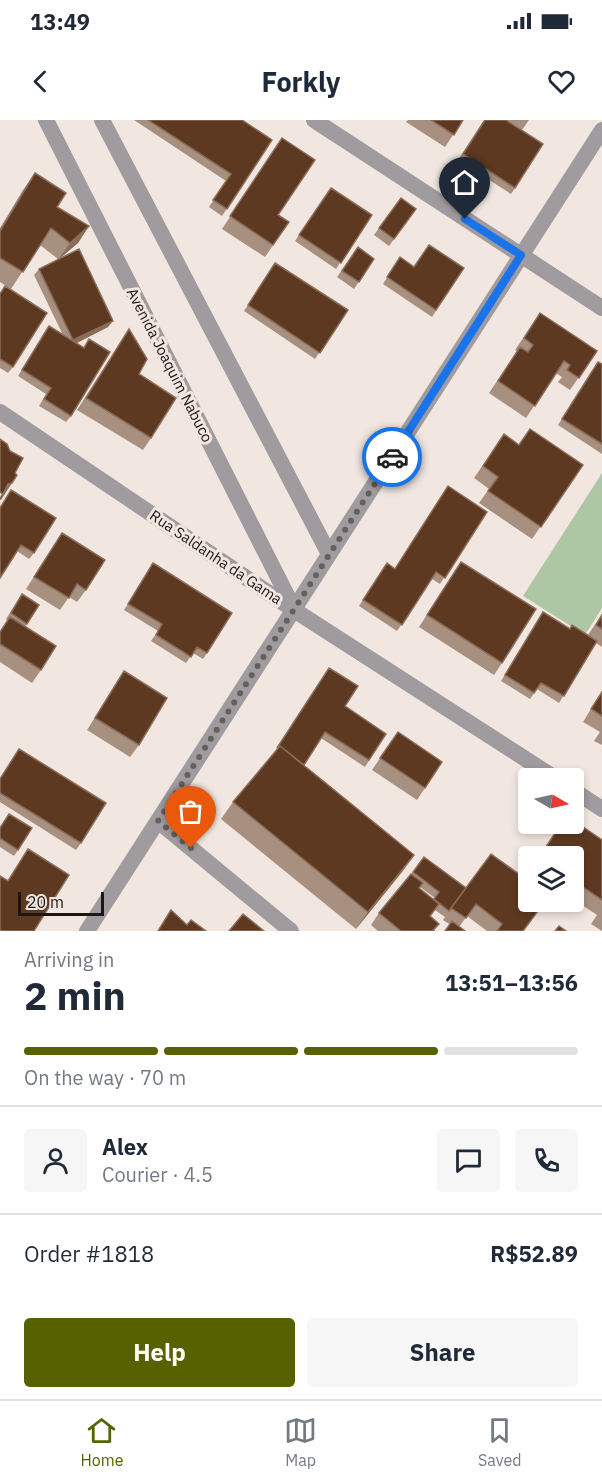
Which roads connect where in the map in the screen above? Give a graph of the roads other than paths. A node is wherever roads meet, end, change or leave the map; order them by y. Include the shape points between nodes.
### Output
1 (46, 120) edge
2 (102, 120) edge
3 (314, 120) edge
4 (602, 130) edge
5 (521, 255) junction
6 (602, 308) edge
7 (0, 412) edge
8 (329, 554) junction
9 (294, 610) junction
10 (539, 768) edge
11 (584, 797) edge
12 (602, 809) edge
13 (158, 821) junction
14 (87, 931) edge
15 (291, 931) edge

1 - 9 street, Avenida Joaquim Nabuco
2 - 8 street
3 - 5 street
4 - 5 street
5 - 6 street
5 - 8 street
7 - 9 street, Rua Saldanha da Gama
8 - 9 street
9 - 10 street, Rua Saldanha da Gama
9 - 13 street
11 - 12 street
13 - 14 street
13 - 15 street

